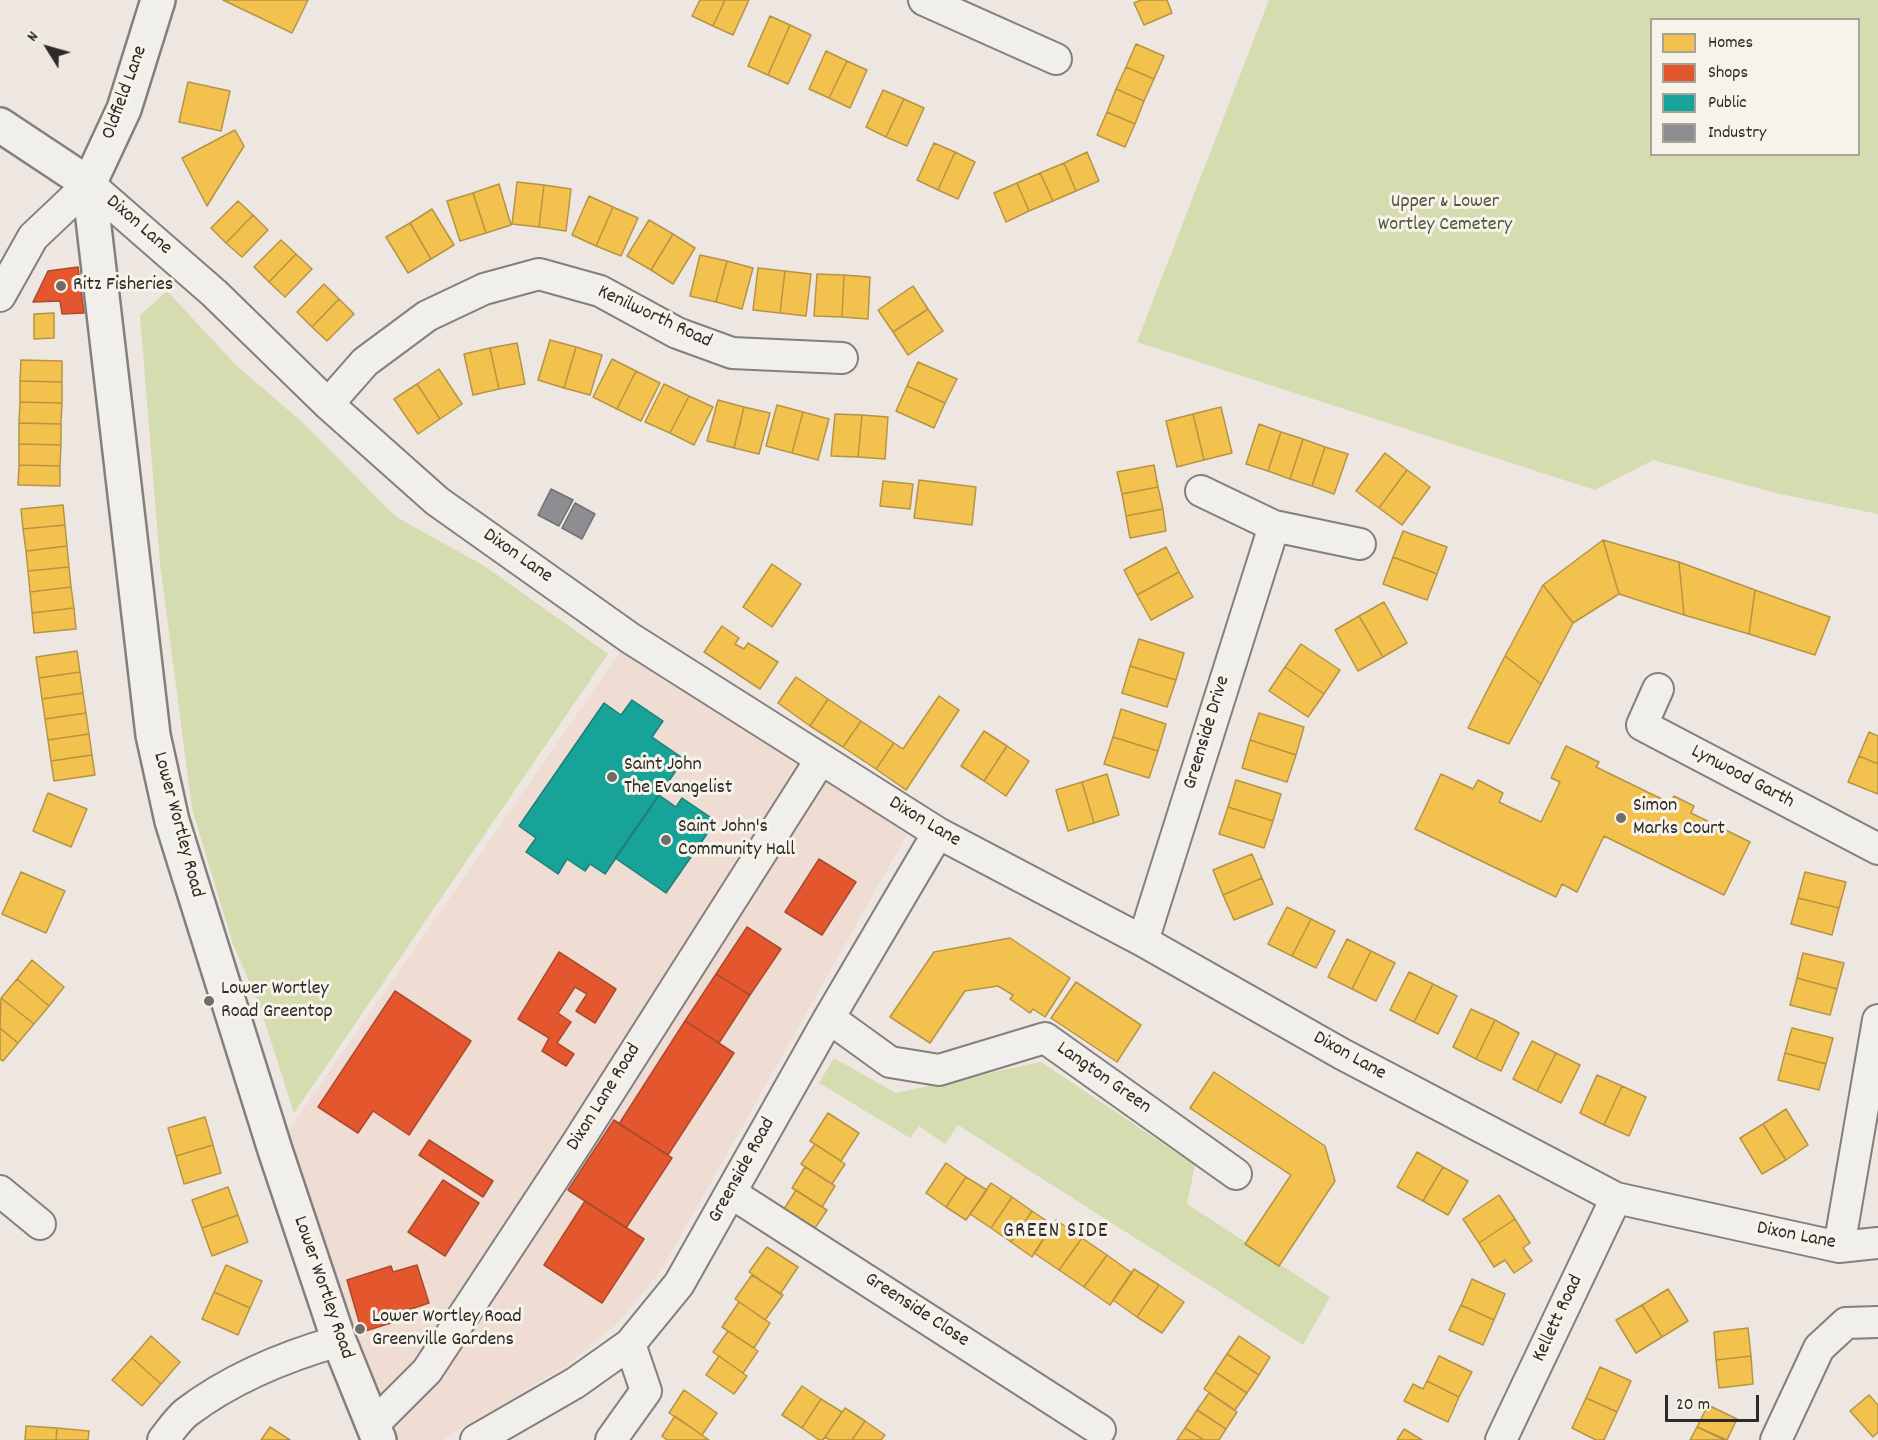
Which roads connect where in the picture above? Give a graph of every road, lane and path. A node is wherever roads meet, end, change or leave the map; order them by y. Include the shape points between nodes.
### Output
1 (158, 0) edge
2 (924, 0) edge
3 (1056, 59) dead end
4 (0, 125) edge
5 (88, 184) junction
6 (0, 296) edge
7 (842, 358) dead end
8 (328, 404) junction
9 (1201, 490) dead end
10 (1274, 526) junction
11 (1360, 544) dead end
12 (1658, 689) dead end
13 (820, 759) junction
14 (938, 833) junction
15 (1878, 849) edge
16 (1143, 940) junction
17 (829, 1018) junction
18 (1878, 1020) edge
19 (1236, 1174) dead end
20 (0, 1191) edge
21 (731, 1193) junction
22 (1616, 1198) junction
23 (40, 1224) dead end
24 (1878, 1243) edge
25 (1839, 1247) junction
26 (1878, 1322) edge
27 (339, 1341) junction
28 (630, 1344) junction
29 (1101, 1430) dead end
30 (376, 1433) edge
31 (163, 1440) edge
32 (476, 1440) edge
33 (611, 1440) edge
34 (1501, 1440) edge
35 (1776, 1440) edge

1 - 5 street, Oldfield Lane via 124,108
2 - 3 street
4 - 5 street
5 - 6 street via 33,237
5 - 8 street, Dixon Lane via 214,293
5 - 27 street, Lower Wortley Road via 153,735 176,832
7 - 8 street, Kenilworth Road via 732,352 677,333 600,291 539,274 484,289 427,316 365,362
8 - 13 street, Dixon Lane via 437,501 630,638
9 - 10 street
10 - 11 street
10 - 16 street, Greenside Drive
12 - 15 street, Lynwood Garth via 1642,725
13 - 14 street, Dixon Lane
13 - 30 street, Dixon Lane Road via 577,1143 427,1371
14 - 16 street, Dixon Lane
14 - 17 street, Greenside Road
16 - 22 street, Dixon Lane via 1342,1054
17 - 19 street, Langton Green via 890,1062 939,1070 1045,1038
17 - 21 street, Greenside Road
18 - 25 street
20 - 23 street
21 - 28 street, Greenside Road via 679,1284
21 - 29 street, Greenside Close
22 - 25 street, Dixon Lane
22 - 34 street, Kellett Road
24 - 25 street, Dixon Lane
26 - 35 street via 1846,1323 1819,1348
27 - 30 street, Lower Wortley Road
27 - 31 street via 243,1377 186,1413
28 - 32 street, Greenside Road via 575,1383
28 - 33 street via 646,1391

